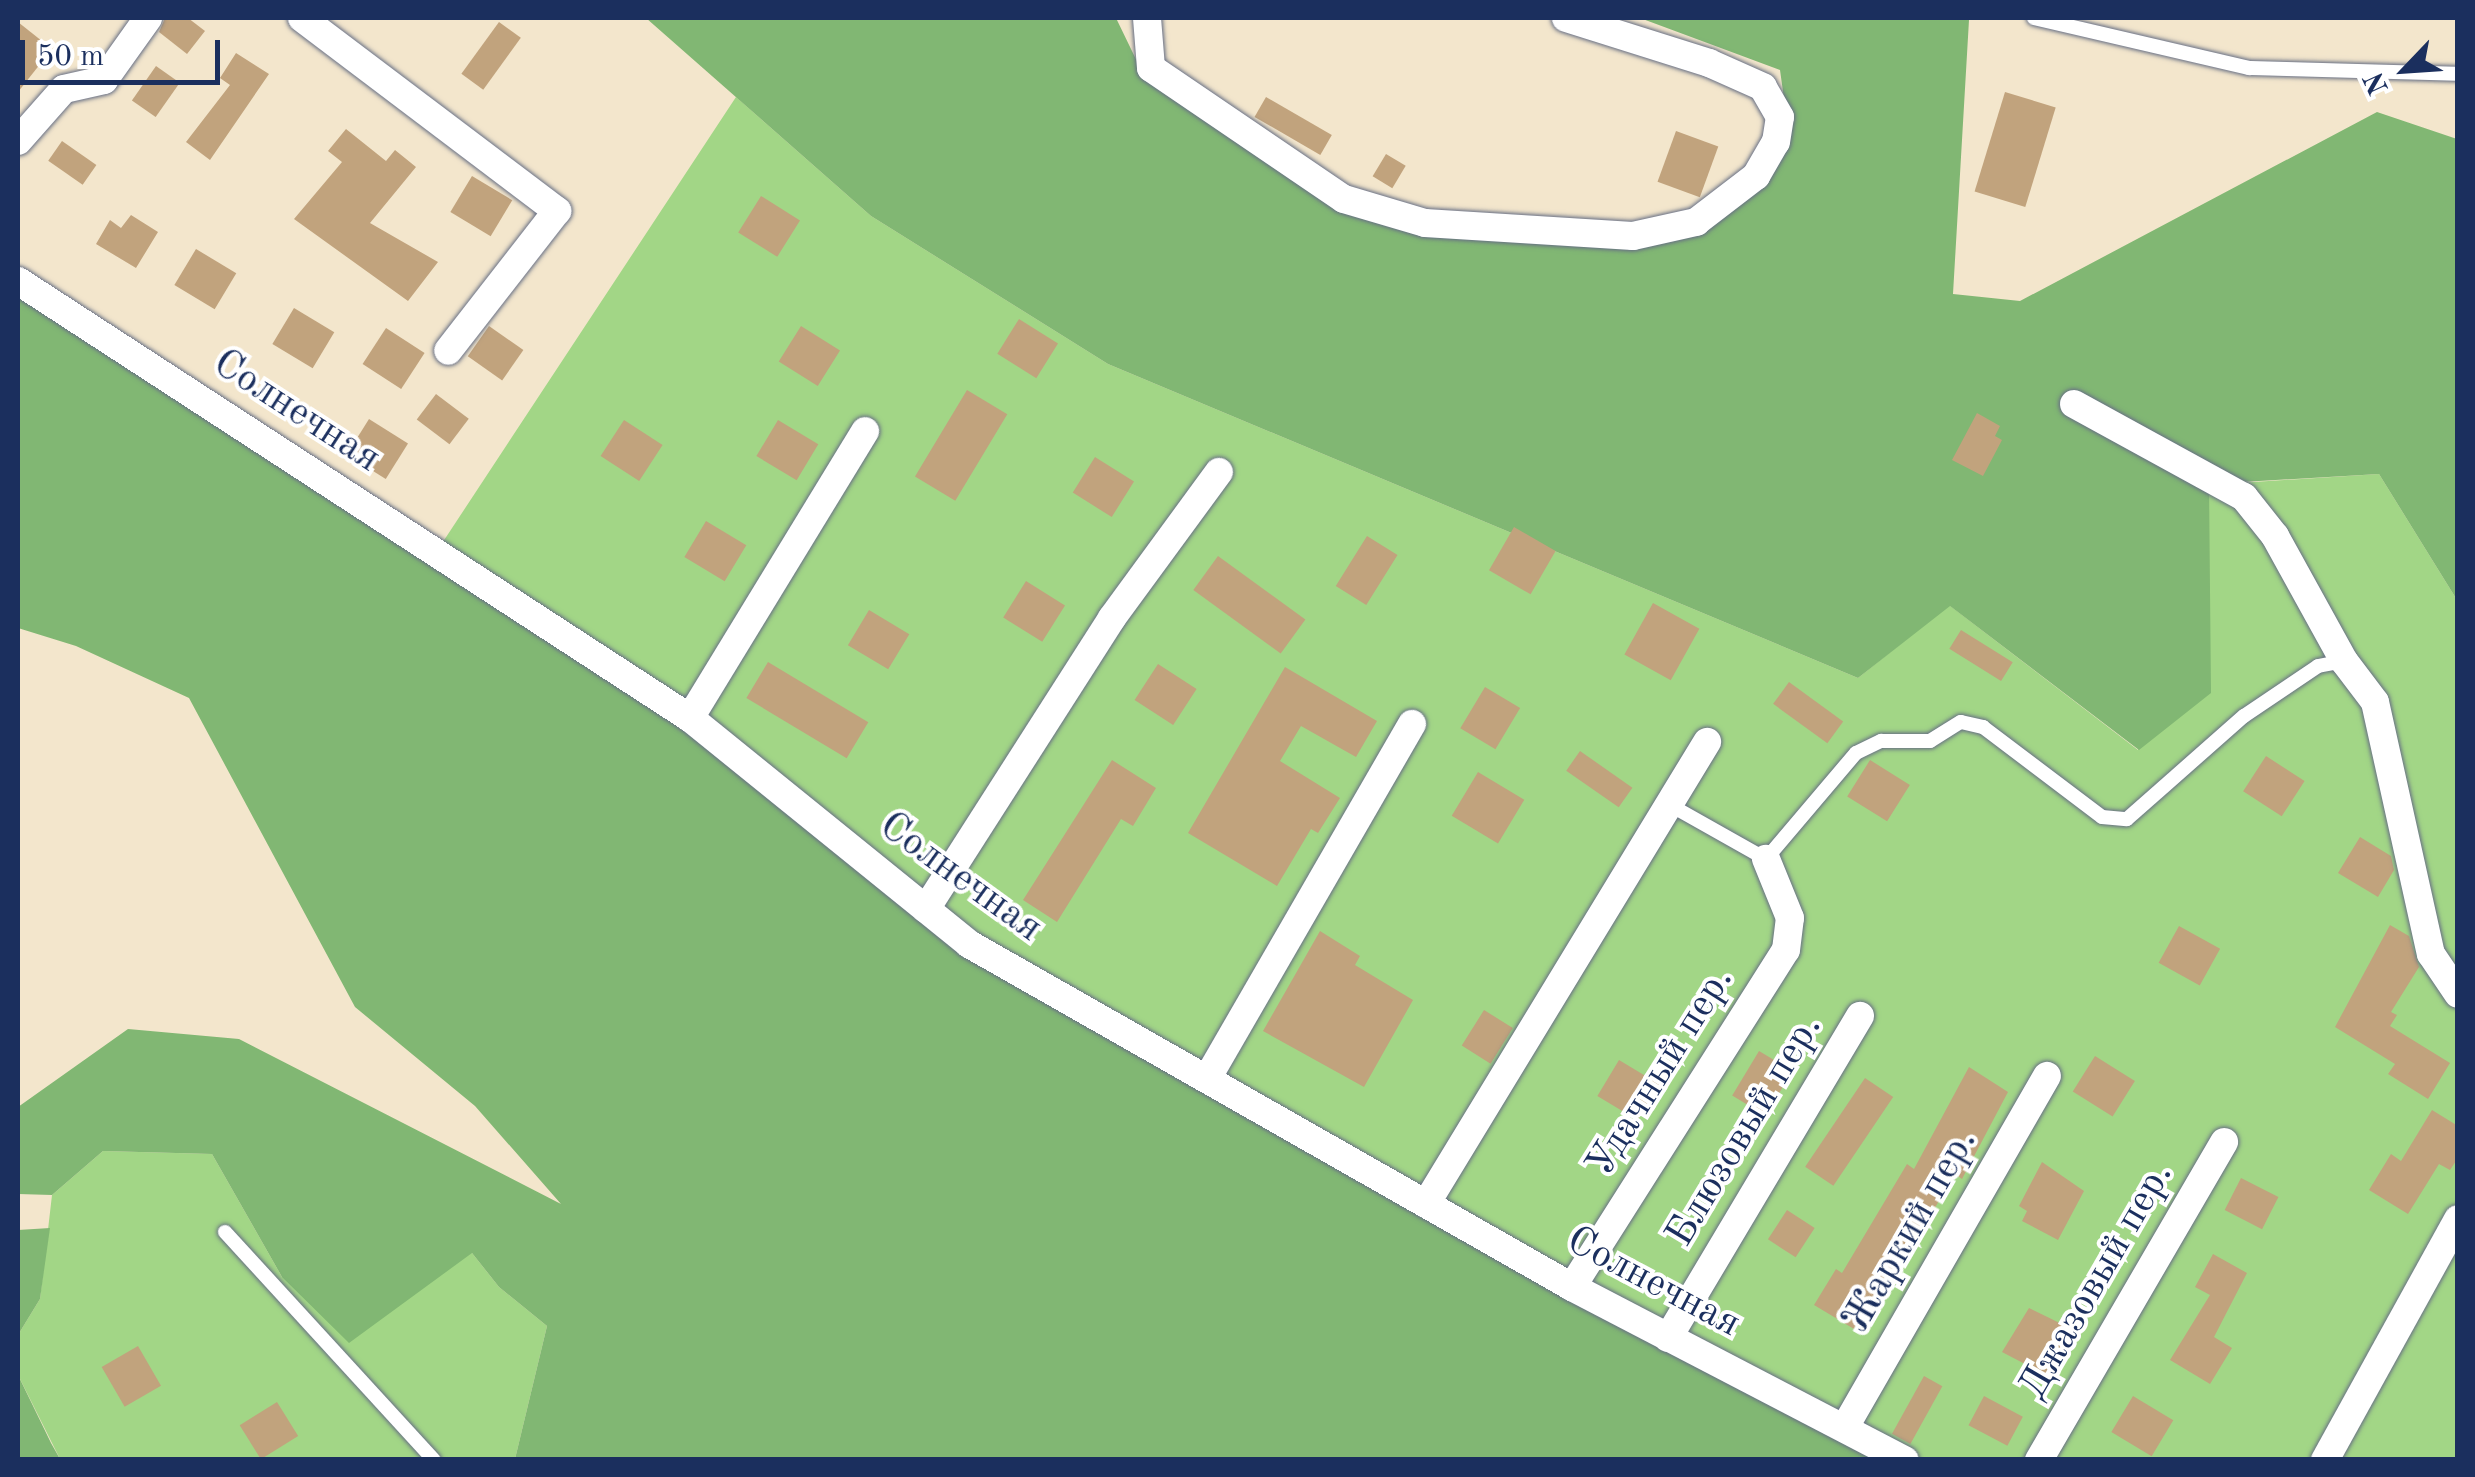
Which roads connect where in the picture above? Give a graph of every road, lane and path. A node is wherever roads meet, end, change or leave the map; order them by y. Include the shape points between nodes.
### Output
1 (148, 18) edge
2 (302, 18) edge
3 (1147, 18) edge
4 (1566, 18) edge
5 (2034, 18) edge
6 (2458, 74) edge
7 (18, 141) edge
8 (18, 281) edge
9 (448, 351) dead end
10 (2074, 404) dead end
11 (865, 431) dead end
12 (1218, 472) dead end
13 (2344, 661) junction
14 (690, 718) junction
15 (1412, 724) dead end
16 (1708, 742) dead end
17 (1670, 805) junction
18 (1766, 859) junction
19 (926, 909) junction
20 (2458, 994) edge
21 (1860, 1016) dead end
22 (2047, 1076) dead end
23 (1206, 1079) junction
24 (2224, 1142) dead end
25 (1426, 1204) junction
26 (2458, 1220) edge
27 (225, 1232) dead end
28 (1572, 1287) junction
29 (1668, 1338) junction
30 (1844, 1427) junction
31 (434, 1460) edge
32 (1905, 1460) edge
33 (2039, 1460) edge
34 (2325, 1460) edge

1 - 7 street via 104,80 64,88
2 - 9 street via 556,210
3 - 4 street via 1151,68 1344,199 1425,222 1633,236 1696,222 1756,176 1776,142 1780,117 1763,87
5 - 6 lane via 2249,68
8 - 14 street, Солнечная
10 - 13 street via 2244,498 2276,536
11 - 14 street
12 - 19 street via 1112,618
13 - 18 lane via 2318,666 2244,716 2127,819 2102,817 1983,727 1962,722 1930,741 1881,742 1856,753
13 - 20 street via 2375,702 2432,954
14 - 19 street, Солнечная
15 - 23 street
16 - 17 street
17 - 18 lane
17 - 25 street
18 - 28 street, Удачный пер. via 1790,918 1786,950
19 - 23 street, Солнечная via 969,944
21 - 29 street, Блюзовый пер.
22 - 30 street, Жаркий пер.
23 - 25 street, Солнечная
24 - 33 street, Джазовый пер.
25 - 28 street, Солнечная
26 - 34 street
27 - 31 lane
28 - 29 street, Солнечная
29 - 30 street, Солнечная
30 - 32 street, Солнечная

